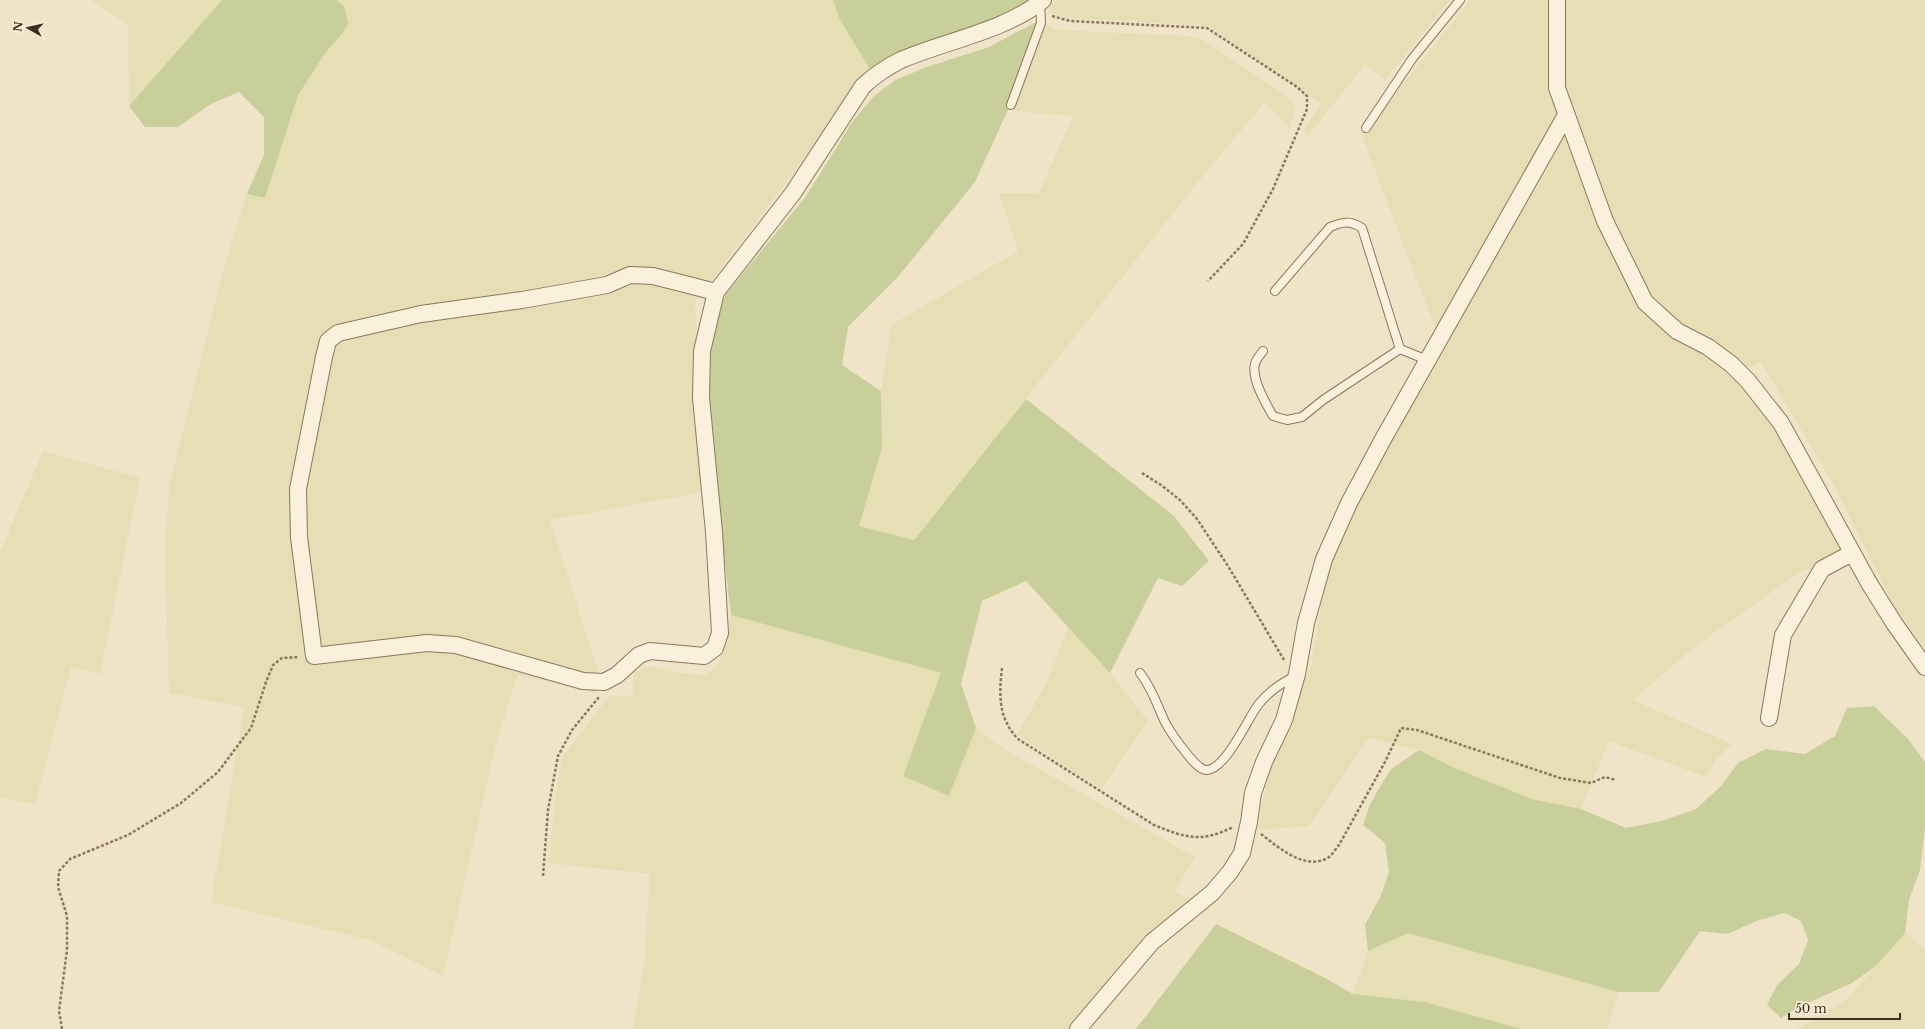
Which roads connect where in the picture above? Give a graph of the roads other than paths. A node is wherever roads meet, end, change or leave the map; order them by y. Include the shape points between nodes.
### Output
1 (1460, 0) edge
2 (1557, 0) edge
3 (1041, 1) edge
4 (1011, 104) dead end
5 (1566, 116) junction
6 (1366, 128) dead end
7 (1275, 291) dead end
8 (716, 292) junction
9 (1400, 349) junction
10 (1263, 351) dead end
11 (1427, 360) junction
12 (1852, 553) junction
13 (1925, 667) edge
14 (1140, 673) dead end
15 (1297, 674) junction
16 (1769, 718) dead end
17 (1078, 1029) edge

1 - 6 lane via 1412,59
2 - 5 street via 1557,88
3 - 4 lane via 1041,23
3 - 8 street via 1021,14 989,28 900,61 862,86 793,192
5 - 11 street
5 - 12 street via 1605,221 1646,302 1677,331 1708,347 1748,381 1781,422
7 - 9 lane via 1330,227 1352,222 1362,228
8 - 8 street via 653,276 630,275 607,285 406,318 338,333 328,341 298,489 298,537 314,656 427,643 456,645 583,681 604,682 617,675 639,655 650,651 704,656 715,648 720,633 714,532 701,398 702,351
9 - 10 lane via 1302,417 1287,420 1273,416 1259,387 1254,372 1255,363
9 - 11 lane
11 - 15 street via 1352,496 1324,559 1306,623
12 - 13 street via 1894,623
12 - 16 street via 1822,569 1783,636
14 - 15 lane via 1149,684 1166,723 1181,745 1205,770 1213,769 1222,760 1258,704 1281,683
15 - 17 street via 1284,720 1253,793 1242,853 1212,893 1152,942

